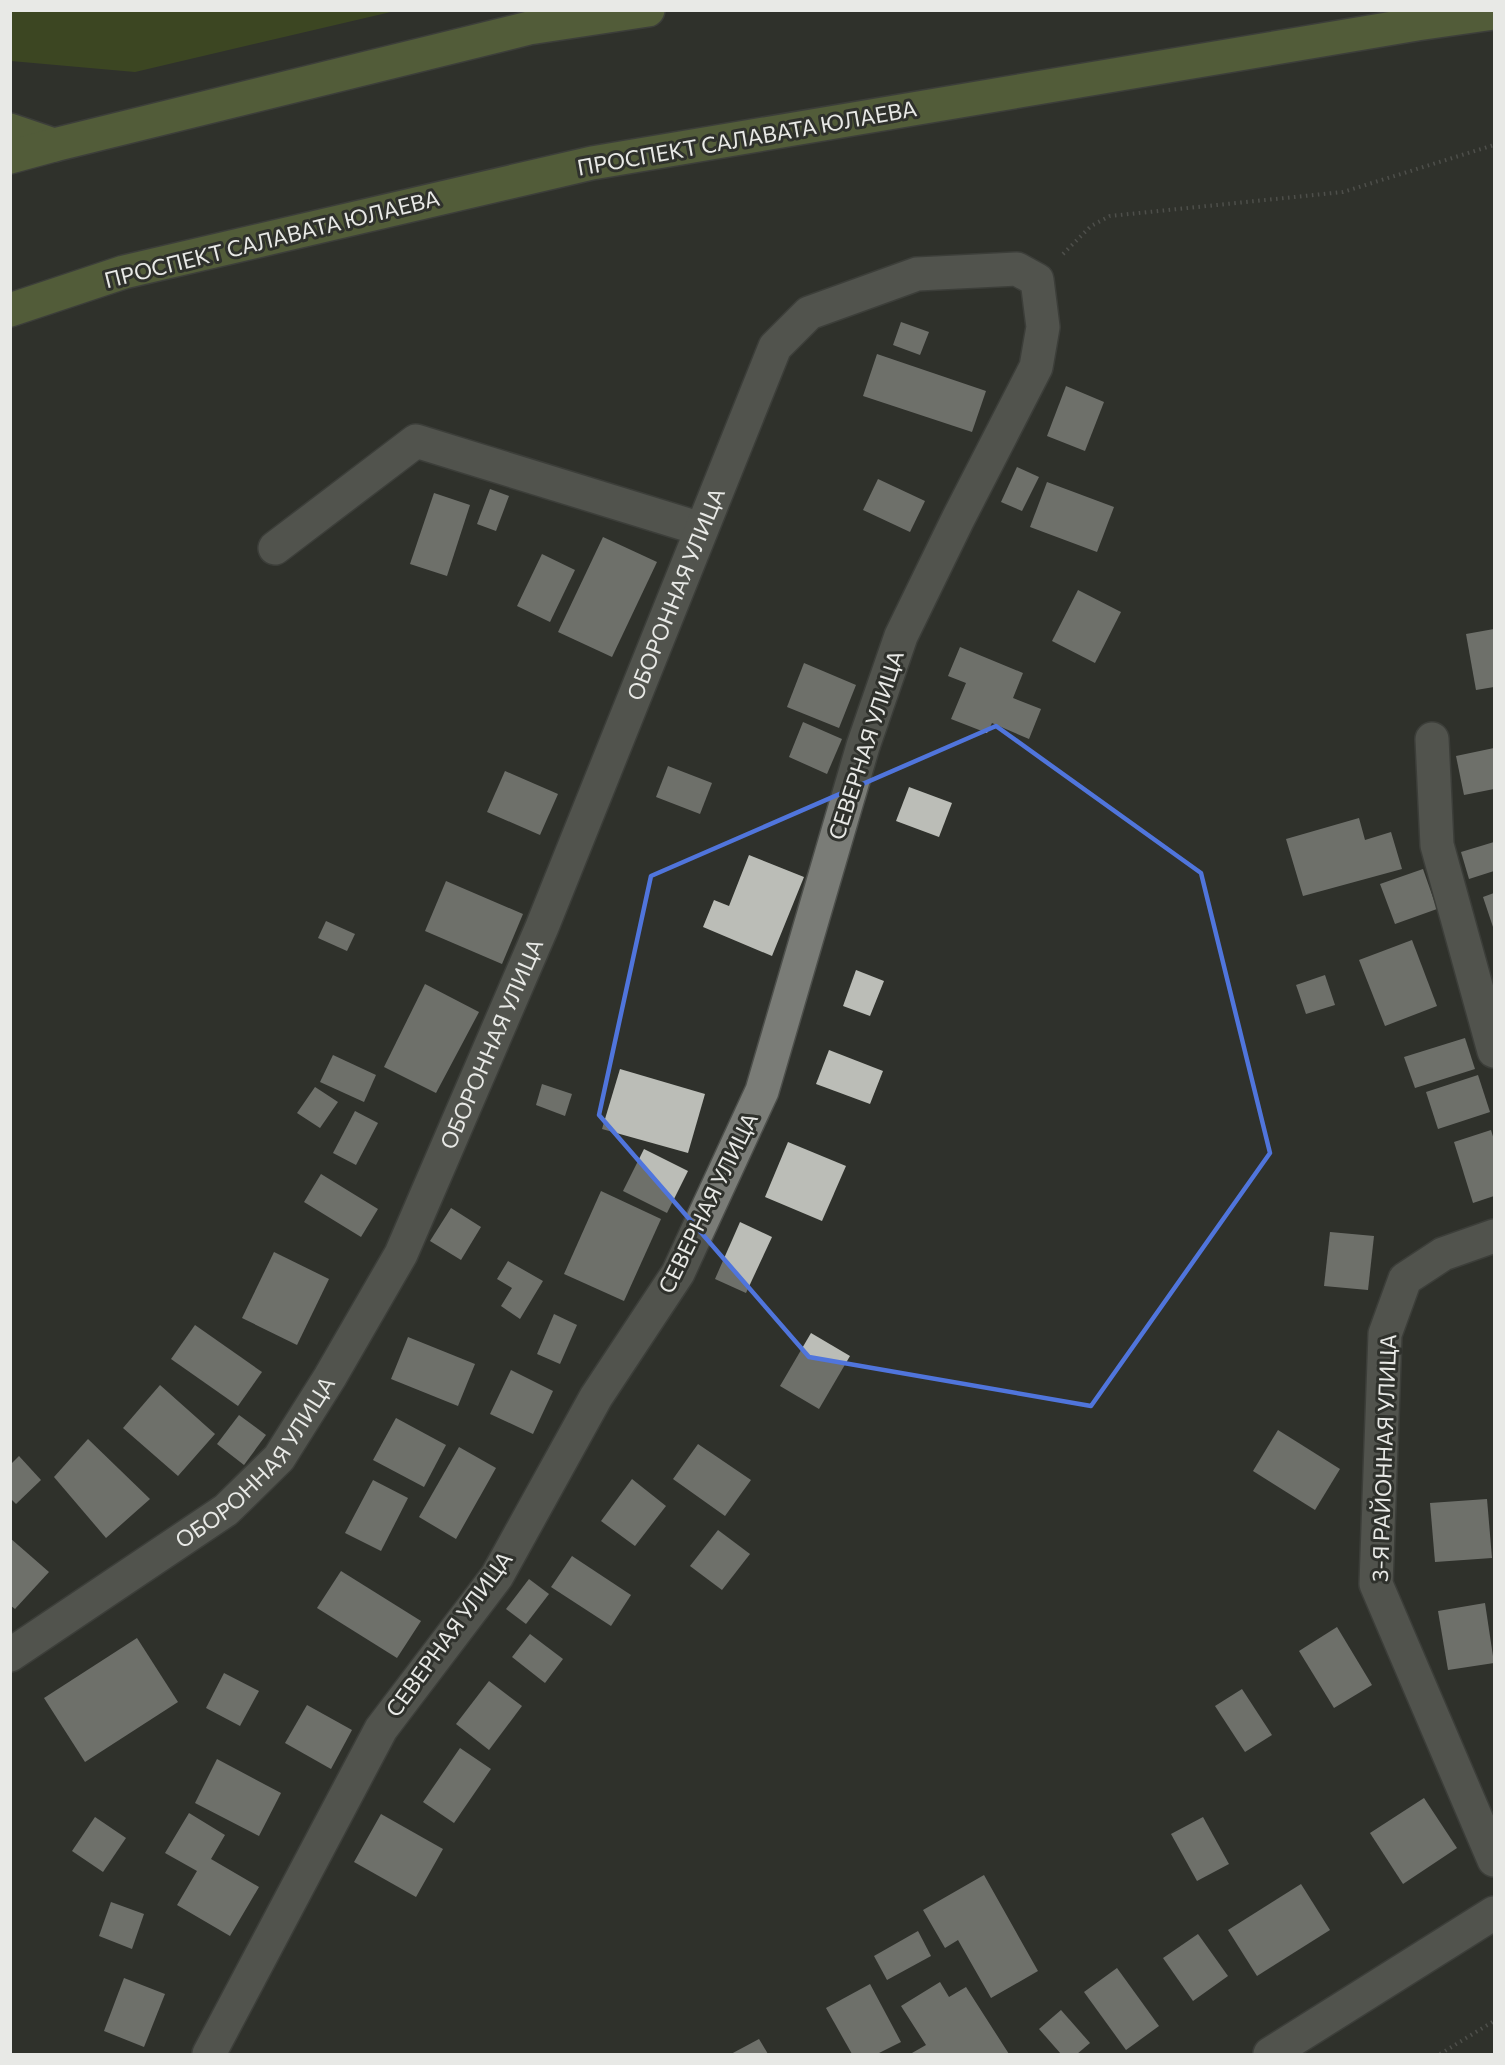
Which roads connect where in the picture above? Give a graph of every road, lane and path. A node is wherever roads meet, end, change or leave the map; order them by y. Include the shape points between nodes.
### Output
1 (648, 10) edge
2 (1494, 13) edge
3 (10, 130) edge
4 (54, 144) junction
5 (1494, 145) edge
6 (10, 157) edge
7 (1038, 280) junction
8 (10, 310) edge
9 (701, 529) junction
10 (275, 548) dead end
11 (1432, 739) dead end
12 (1494, 1051) edge
13 (1494, 1236) edge
14 (10, 1655) edge
15 (1494, 1860) edge
16 (1494, 1913) edge
17 (1494, 2021) edge
18 (209, 2055) edge
19 (1270, 2055) edge
20 (1440, 2055) edge

1 - 4 main road via 529,28
2 - 8 main road, ПРОСПЕКТ САЛАВАТА ЮЛАЕВА via 592,163 124,272
3 - 4 main road
4 - 6 main road
5 - 7 path via 1343,192 1110,216 1091,226
7 - 9 street, ОБОРОННАЯ УЛИЦА via 1017,269 917,274 809,313 775,347
7 - 18 street, СЕВЕРНАЯ УЛИЦА via 1043,327 1036,368 901,636 863,746 762,1091 678,1273 596,1396 497,1575 381,1729
9 - 10 street via 416,441
9 - 14 street, ОБОРОННАЯ УЛИЦА via 542,927 401,1254 330,1377 279,1458 226,1510
11 - 12 street via 1437,845
13 - 15 street, 3-Я РАЙОННАЯ УЛИЦА via 1443,1254 1405,1279 1385,1334 1376,1584
16 - 19 street
17 - 20 path

